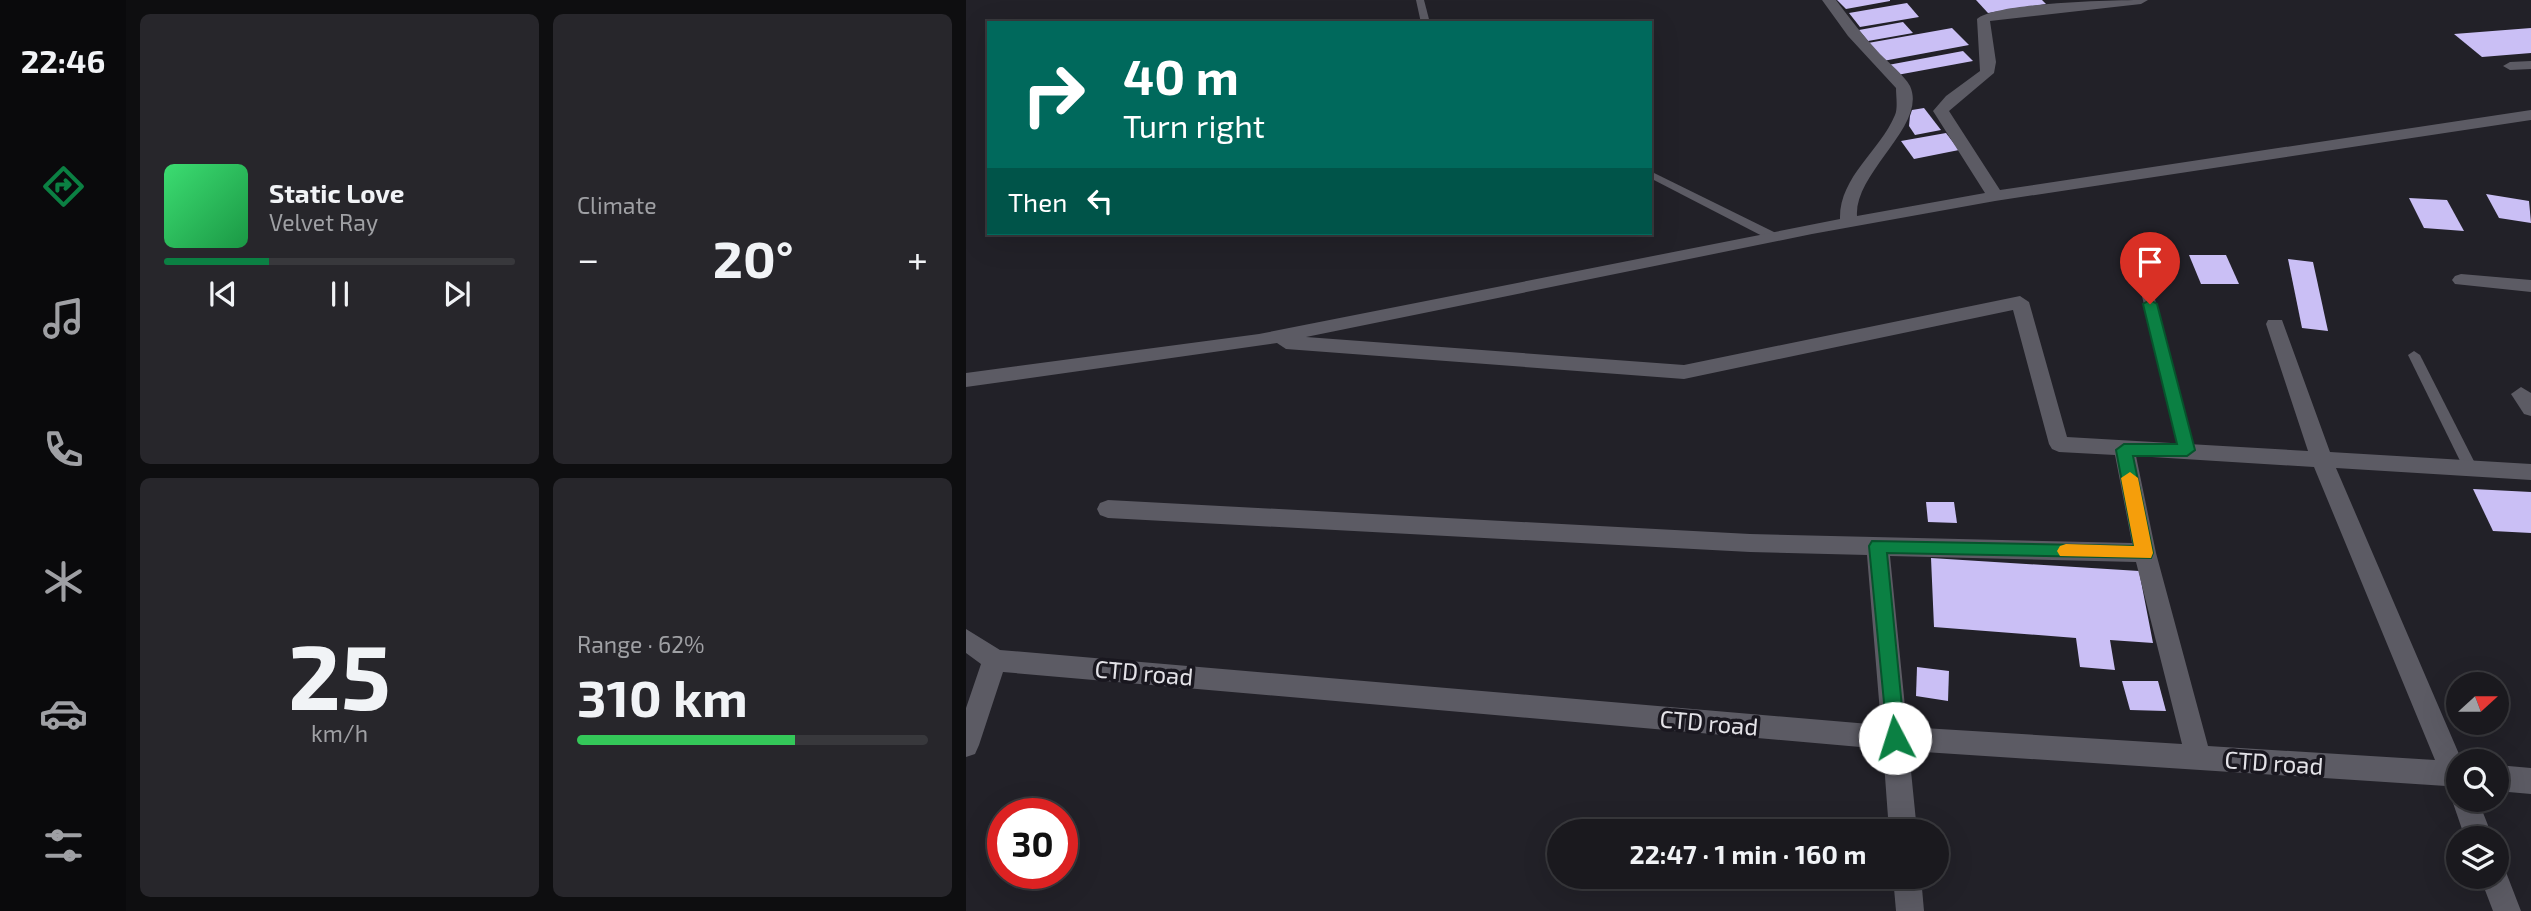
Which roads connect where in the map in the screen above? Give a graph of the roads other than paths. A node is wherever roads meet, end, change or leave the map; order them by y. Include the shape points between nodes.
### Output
1 (1420, 0) edge
2 (1829, 0) edge
3 (2141, 0) edge
4 (2056, 4) edge
5 (1425, 21) edge
6 (2531, 65) edge
7 (2510, 66) dead end
8 (2531, 115) edge
9 (1652, 175) edge
10 (1995, 196) junction
11 (1849, 222) junction
12 (1774, 237) junction
13 (2144, 280) dead end
14 (2461, 280) dead end
15 (2531, 286) edge
16 (2275, 324) dead end
17 (1259, 340) junction
18 (2414, 355) dead end
19 (966, 380) edge
20 (2124, 450) junction
21 (2187, 450) junction
22 (2322, 460) junction
23 (2472, 471) junction
24 (2531, 472) edge
25 (1108, 509) dead end
26 (1878, 546) junction
27 (2144, 553) junction
28 (966, 639) edge
29 (995, 660) junction
30 (1895, 738) junction
31 (966, 745) edge
32 (2446, 751) edge
33 (2198, 757) junction
34 (2446, 776) edge
35 (2509, 779) edge
36 (2531, 781) edge
37 (1902, 819) edge
38 (1908, 889) edge
39 (2499, 889) edge
40 (1910, 911) edge
41 (2507, 911) edge

1 - 5 lane
2 - 11 street via 1903,87 1905,98 1904,113 1847,203
3 - 4 street
4 - 10 street via 1984,19 1981,30 1989,68 1985,76 1946,100 1941,111
6 - 7 street
8 - 10 street
9 - 12 lane
10 - 11 street
11 - 12 street
12 - 17 street
13 - 21 lane
14 - 15 street
16 - 22 street
17 - 19 street
17 - 20 street via 1684,372 2020,302 2059,444
18 - 23 lane
20 - 21 street
20 - 27 street
21 - 22 street
22 - 23 street
22 - 32 street
23 - 24 street
25 - 26 street
26 - 27 street
26 - 30 street
27 - 33 street
28 - 29 street
29 - 30 street, CTD road
29 - 31 street
30 - 33 street, CTD road
30 - 37 street
33 - 34 street, CTD road
35 - 36 street
38 - 40 street
39 - 41 street

